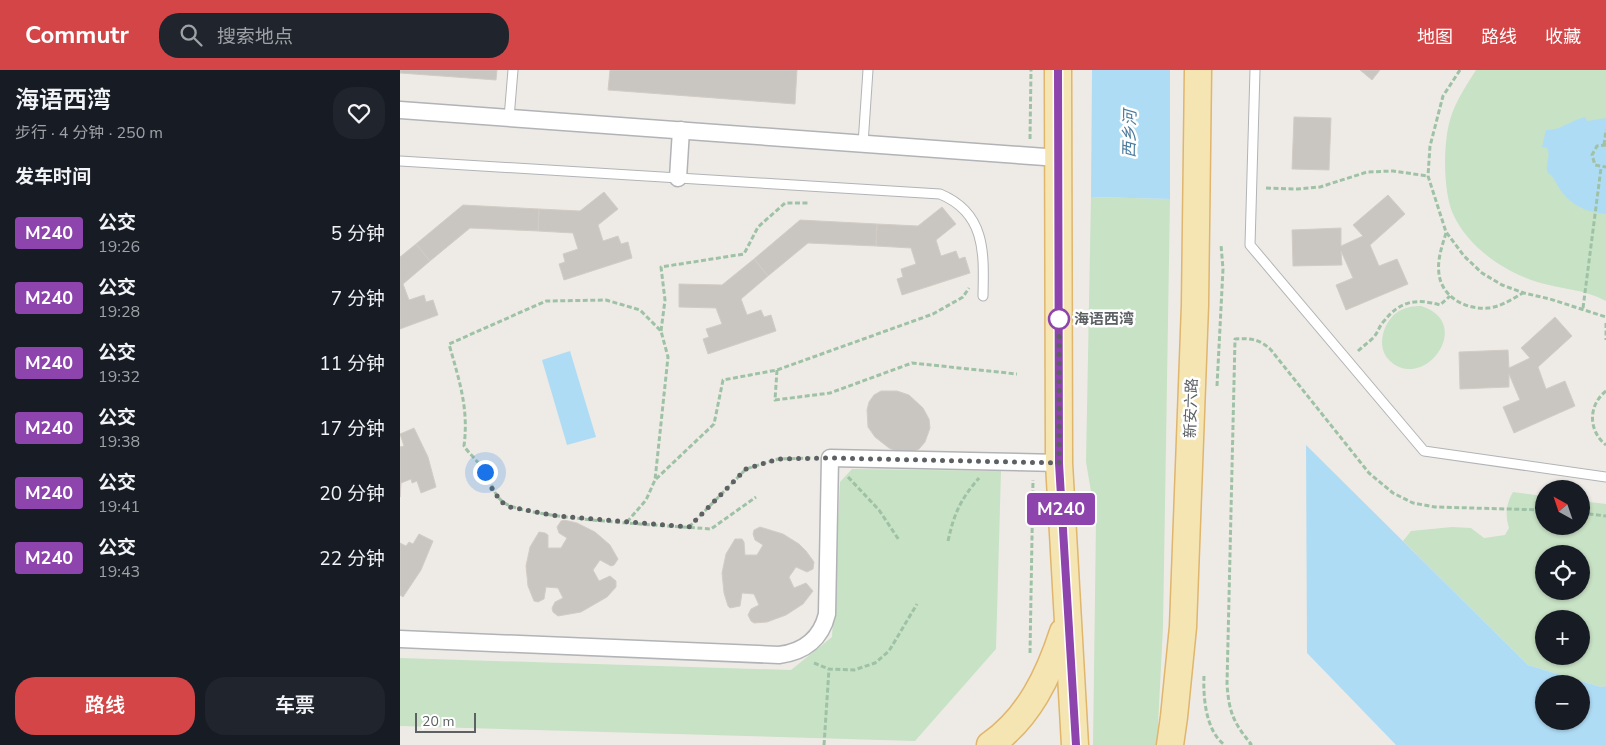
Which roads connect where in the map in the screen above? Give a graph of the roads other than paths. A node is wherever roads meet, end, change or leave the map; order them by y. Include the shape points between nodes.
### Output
1 (513, 70) edge
2 (868, 70) edge
3 (1058, 70) edge
4 (1198, 70) edge
5 (1254, 70) edge
6 (400, 110) edge
7 (510, 118) junction
8 (681, 130) junction
9 (863, 144) junction
10 (1059, 158) junction
11 (400, 161) edge
12 (678, 178) junction
13 (983, 296) dead end
14 (1059, 463) junction
15 (1606, 477) edge
16 (1067, 622) junction
17 (400, 639) edge
18 (990, 745) edge
19 (1076, 745) edge
20 (1170, 745) edge

1 - 7 lane
2 - 9 lane
3 - 10 main road
4 - 20 main road, 新安六路 via 1195,305 1183,627
5 - 15 lane via 1250,245 1424,451
6 - 7 street
7 - 8 street
8 - 9 street
8 - 12 street
9 - 10 street
10 - 14 main road
11 - 12 lane
12 - 13 lane via 940,194 954,200 974,224 981,241
14 - 16 main road
14 - 17 street via 830,458 827,614 824,628 806,647 794,653 779,655
16 - 18 main road via 1055,658 1031,703 1013,726
16 - 19 main road

